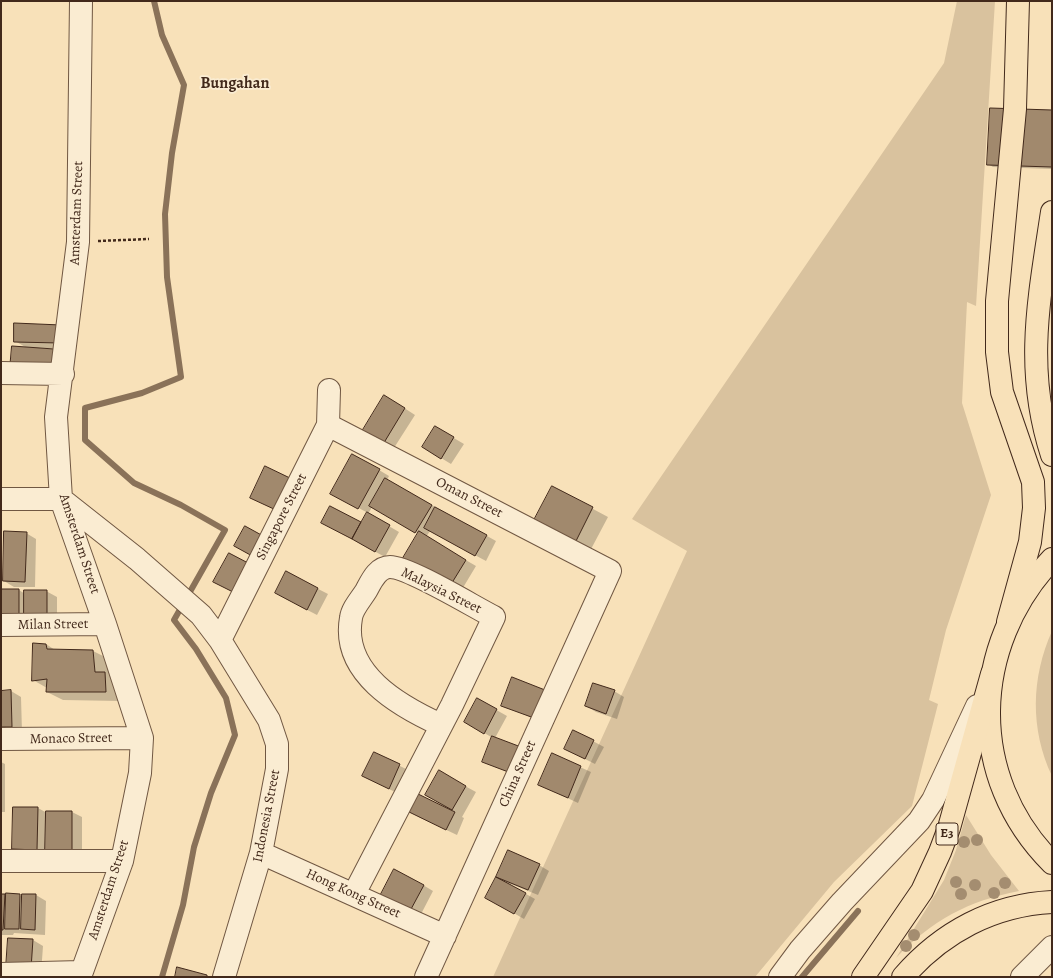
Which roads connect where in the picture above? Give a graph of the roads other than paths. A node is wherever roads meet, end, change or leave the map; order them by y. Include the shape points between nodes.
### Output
1 (81, 1) edge
2 (1018, 1) edge
3 (1052, 212) edge
4 (1, 373) edge
5 (63, 374) junction
6 (329, 390) dead end
7 (328, 425) junction
8 (1052, 455) edge
9 (1, 499) edge
10 (61, 499) junction
11 (1052, 559) edge
12 (610, 571) joint
13 (1008, 622) junction
14 (106, 624) junction
15 (1, 625) edge
16 (220, 640) junction
17 (992, 674) junction
18 (441, 725) junction
19 (142, 738) junction
20 (1, 739) edge
21 (261, 853) junction
22 (122, 860) junction
23 (1, 862) edge
24 (1052, 863) edge
25 (354, 894) junction
26 (1052, 902) edge
27 (445, 936) junction
28 (1052, 947) edge
29 (1, 974) edge
30 (81, 975) edge
31 (224, 977) edge
32 (426, 977) edge
33 (780, 977) edge
34 (863, 977) edge
35 (903, 977) edge
36 (1022, 977) edge

1 - 5 street, Amsterdam Street via 78,242
2 - 13 main road via 1016,109 998,301 997,352 1002,392 1033,482 1034,508 1030,542
3 - 8 main road via 1038,305 1036,371 1041,416
4 - 5 street
5 - 10 street, Amsterdam Street via 56,417
6 - 7 street, Singapore Street
7 - 12 street, Oman Street
7 - 16 street, Singapore Street
9 - 10 street
10 - 14 street, Amsterdam Street
10 - 16 street, Indonesia Street via 137,559 201,615
11 - 13 main road via 1028,588
12 - 27 street, China Street
13 - 17 main road via 1000,640
14 - 15 street, Milan Street
14 - 19 street, Amsterdam Street
16 - 21 street, Indonesia Street via 269,720 277,744 277,769
17 - 24 main road via 989,695 990,738 1000,780 1018,821
17 - 33 street via 926,812 842,902
17 - 34 main road, E3 via 940,852 922,891
18 - 18 street, Malaysia Street via 494,617 406,571 390,567 376,573 351,617 351,645 366,676 416,714
18 - 25 street, Malaysia Street
19 - 20 street, Monaco Street
19 - 22 street, Amsterdam Street via 140,773
21 - 25 street, Hong Kong Street
21 - 31 street, Indonesia Street
22 - 23 street
22 - 30 street, Amsterdam Street
25 - 27 street, Hong Kong Street
26 - 35 main road via 1013,907 977,920 936,944
27 - 32 street, China Street
28 - 36 street
29 - 30 street

